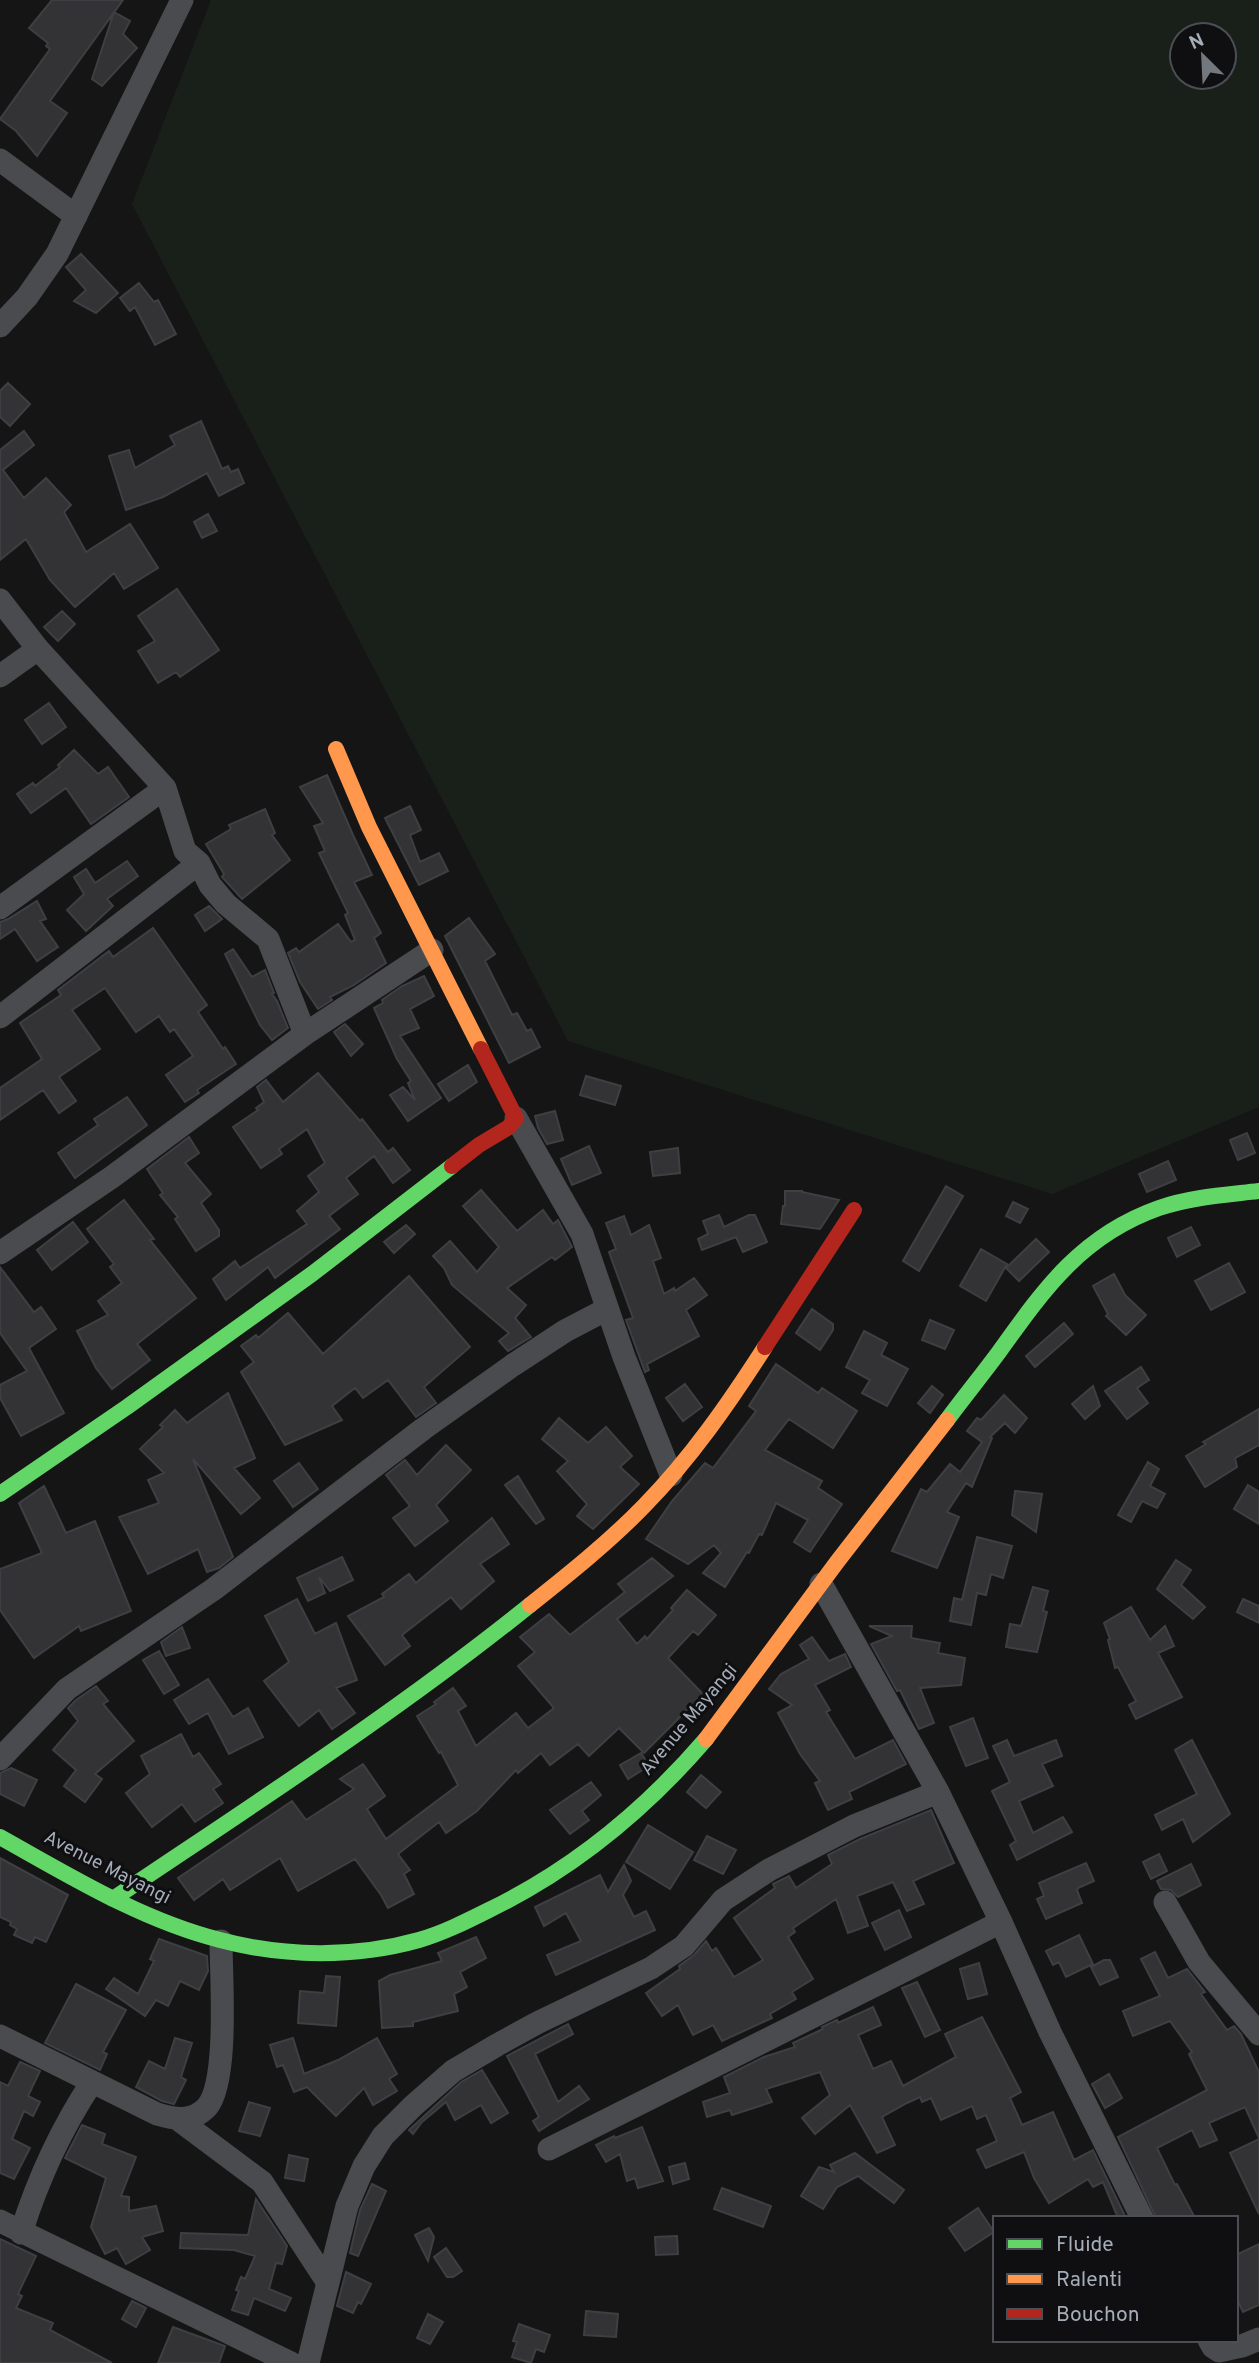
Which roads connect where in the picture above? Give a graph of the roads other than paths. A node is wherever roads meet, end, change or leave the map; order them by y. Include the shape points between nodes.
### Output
1 (181, 0) edge
2 (0, 160) edge
3 (76, 216) junction
4 (0, 326) edge
5 (0, 600) edge
6 (38, 649) junction
7 (0, 676) edge
8 (336, 749) dead end
9 (166, 788) junction
10 (200, 863) junction
11 (0, 908) edge
12 (432, 950) junction
13 (0, 1017) edge
14 (305, 1034) junction
15 (516, 1118) junction
16 (1259, 1191) edge
17 (854, 1210) dead end
18 (0, 1253) edge
19 (607, 1309) junction
20 (671, 1475) junction
21 (0, 1494) edge
22 (821, 1584) junction
23 (0, 1759) edge
24 (938, 1792) junction
25 (0, 1837) edge
26 (113, 1899) junction
27 (1165, 1902) dead end
28 (1001, 1922) junction
29 (221, 1941) junction
30 (1259, 2035) edge
31 (0, 2036) edge
32 (92, 2082) junction
33 (179, 2120) junction
34 (549, 2149) dead end
35 (1141, 2216) edge
36 (0, 2221) edge
37 (21, 2232) junction
38 (328, 2283) junction
39 (1210, 2342) edge
40 (1253, 2346) edge
41 (291, 2363) edge
42 (308, 2363) edge

1 - 3 street
2 - 3 street
3 - 4 street via 57,254
5 - 6 street
6 - 7 street
6 - 9 street
8 - 12 street via 369,827
9 - 10 street via 185,851
9 - 11 street
10 - 13 street
10 - 14 street via 226,904 268,939
12 - 14 street
12 - 15 street
14 - 18 street via 112,1177
15 - 19 street via 582,1234
15 - 21 street via 312,1275
16 - 22 street, Avenue Mayangi via 1189,1199 1153,1210 1102,1238 1057,1274
17 - 20 street via 722,1414
19 - 20 street
19 - 23 street via 513,1365 214,1589 67,1689
20 - 26 street via 590,1557 498,1631 324,1758
22 - 24 street
22 - 29 street, Avenue Mayangi via 723,1718 649,1801 599,1844 529,1890 444,1931 383,1947 308,1953
24 - 28 street
24 - 38 street via 854,1826 769,1870 723,1900 684,1946 651,1968 537,2023 453,2071 383,2136 364,2166 347,2206
25 - 26 street, Avenue Mayangi
26 - 29 street, Avenue Mayangi
27 - 30 street via 1199,1962
28 - 34 street
28 - 35 street
29 - 33 street via 221,2054 216,2086 206,2107
31 - 32 street
32 - 33 street
32 - 37 street via 46,2164
33 - 38 street via 262,2182
36 - 37 street
37 - 41 street
38 - 42 street
39 - 40 street via 1219,2351

